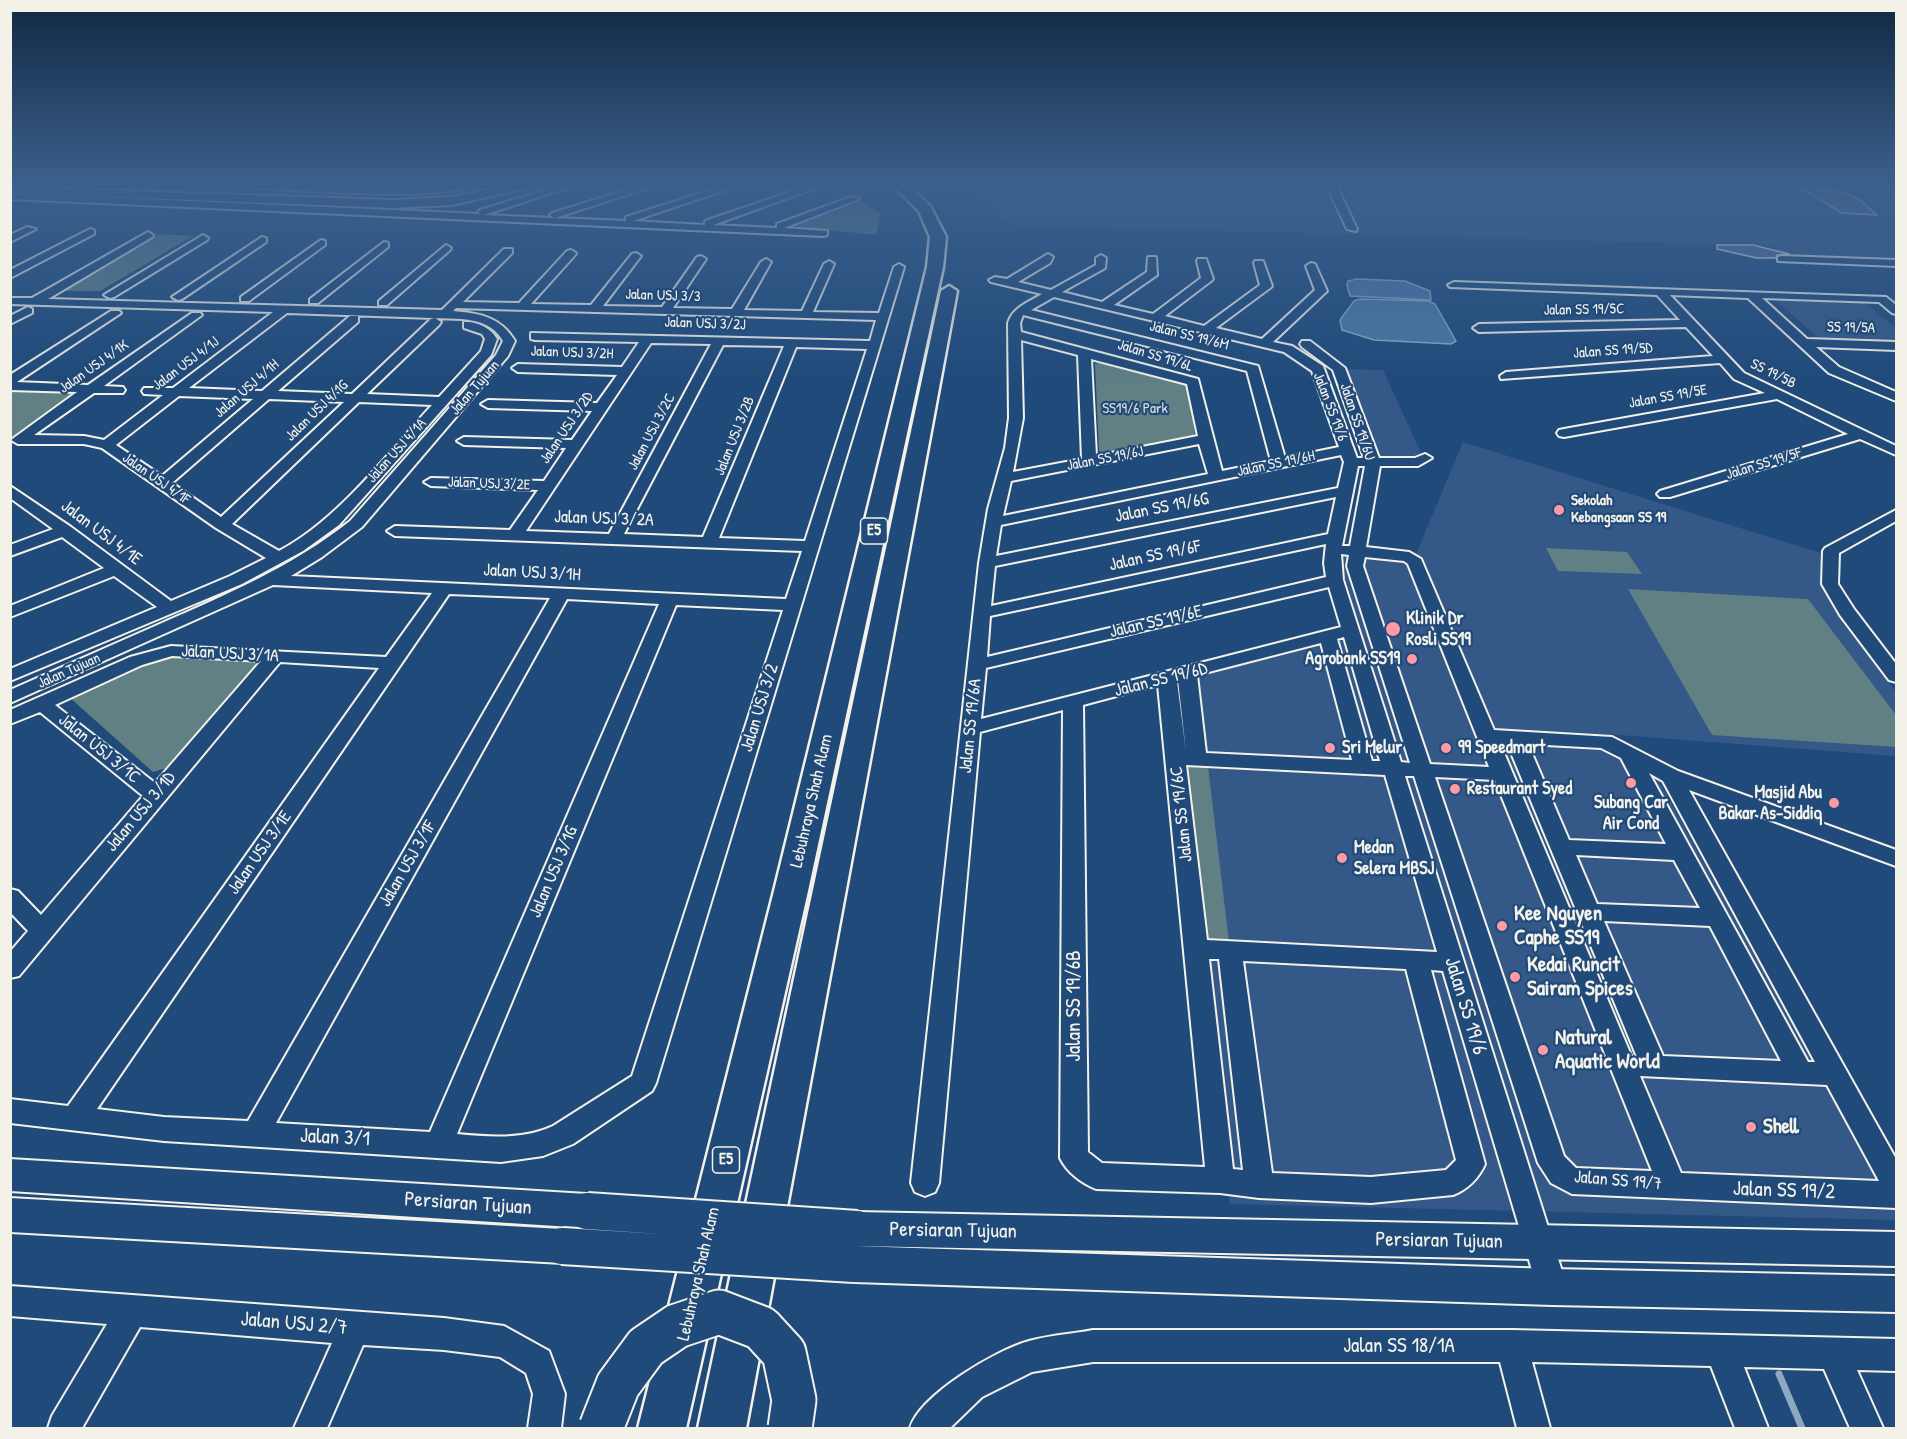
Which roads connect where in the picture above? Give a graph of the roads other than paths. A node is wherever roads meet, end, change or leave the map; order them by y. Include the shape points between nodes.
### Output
1 (54, 251) edge
2 (120, 251) edge
3 (182, 251) edge
4 (246, 251) edge
5 (310, 251) edge
6 (376, 251) edge
7 (442, 251) edge
8 (508, 251) dead end
9 (937, 251) edge
10 (955, 251) edge
11 (572, 253) dead end
12 (636, 256) dead end
13 (1048, 257) dead end
14 (1101, 258) dead end
15 (701, 259) dead end
16 (1152, 259) dead end
17 (1782, 259) dead end
18 (1203, 261) dead end
19 (766, 262) dead end
20 (1896, 262) edge
21 (1258, 263) dead end
22 (829, 264) dead end
23 (1311, 266) dead end
24 (899, 267) dead end
25 (10, 275) edge
26 (995, 280) dead end
27 (1009, 283) junction
28 (1454, 285) dead end
29 (10, 292) edge
30 (1660, 292) junction
31 (49, 293) junction
32 (1054, 294) junction
33 (110, 295) junction
34 (1751, 295) junction
35 (1768, 295) junction
36 (178, 297) junction
37 (244, 299) junction
38 (1863, 299) junction
39 (314, 301) junction
40 (10, 302) edge
41 (383, 303) junction
42 (31, 306) junction
43 (1104, 306) junction
44 (522, 307) junction
45 (594, 309) junction
46 (10, 310) edge
47 (665, 311) junction
48 (1021, 311) junction
49 (1896, 311) edge
50 (116, 313) junction
51 (280, 313) junction
52 (444, 313) junction
53 (736, 313) junction
54 (196, 315) junction
55 (806, 315) junction
56 (1155, 318) junction
57 (354, 320) junction
58 (10, 321) edge
59 (1690, 323) junction
60 (1896, 325) edge
61 (1479, 328) dead end
62 (1206, 330) junction
63 (878, 331) junction
64 (1016, 335) junction
65 (535, 336) dead end
66 (647, 339) junction
67 (719, 340) junction
68 (1268, 340) junction
69 (792, 342) junction
70 (1804, 343) junction
71 (1820, 343) junction
72 (1896, 346) edge
73 (1084, 353) junction
74 (1724, 359) junction
75 (518, 368) dead end
76 (625, 371) junction
77 (1506, 376) dead end
78 (10, 381) edge
79 (10, 386) edge
80 (91, 389) junction
81 (118, 390) dead end
82 (149, 391) dead end
83 (177, 392) junction
84 (266, 395) junction
85 (1778, 395) junction
86 (1896, 397) edge
87 (355, 398) junction
88 (442, 401) junction
89 (488, 404) dead end
90 (601, 407) junction
91 (1564, 433) dead end
92 (1862, 435) junction
93 (1205, 439) junction
94 (464, 441) dead end
95 (15, 442) edge
96 (576, 444) junction
97 (107, 445) junction
98 (1896, 451) edge
99 (1349, 456) junction
100 (1425, 458) dead end
101 (1089, 462) junction
102 (1373, 462) junction
103 (1279, 464) junction
104 (1216, 476) junction
105 (1005, 478) junction
106 (431, 482) dead end
107 (162, 484) junction
108 (548, 486) junction
109 (1344, 491) junction
110 (1665, 494) dead end
111 (14, 496) edge
112 (1896, 515) edge
113 (994, 522) junction
114 (222, 525) junction
115 (64, 530) junction
116 (395, 531) dead end
117 (515, 535) junction
118 (614, 539) junction
119 (709, 542) junction
120 (1334, 543) junction
121 (811, 546) junction
122 (10, 551) edge
123 (1358, 551) junction
124 (279, 558) junction
125 (987, 563) junction
126 (116, 569) junction
127 (270, 580) junction
128 (1335, 580) junction
129 (444, 588) junction
130 (561, 594) junction
131 (670, 599) junction
132 (793, 604) junction
133 (167, 607) junction
134 (10, 612) edge
135 (982, 613) junction
136 (1350, 630) junction
137 (1328, 637) junction
138 (275, 657) junction
139 (392, 663) junction
140 (977, 665) junction
141 (1177, 675) junction
142 (10, 676) edge
143 (1896, 676) edge
144 (10, 697) edge
145 (1073, 702) junction
146 (42, 704) junction
147 (10, 718) edge
148 (971, 728) junction
149 (1487, 736) junction
150 (1515, 738) junction
151 (1629, 755) junction
152 (1186, 759) junction
153 (1364, 767) junction
154 (1392, 769) junction
155 (1423, 770) junction
156 (1502, 774) junction
157 (1671, 776) junction
158 (156, 795) junction
159 (1561, 847) junction
160 (1682, 852) junction
161 (1896, 858) edge
162 (10, 897) edge
163 (1589, 912) junction
164 (1718, 918) junction
165 (42, 931) junction
166 (1196, 949) junction
167 (1230, 951) junction
168 (1416, 960) junction
169 (1451, 962) junction
170 (10, 969) edge
171 (1622, 1065) junction
172 (1654, 1066) junction
173 (1801, 1073) junction
174 (1835, 1074) junction
175 (643, 1083) joint
176 (10, 1111) edge
177 (76, 1117) junction
178 (255, 1134) junction
179 (438, 1146) junction
180 (10, 1175) edge
181 (1220, 1180) junction
182 (925, 1183) dead end
183 (1259, 1185) junction
184 (1896, 1185) edge
185 (1672, 1186) junction
186 (1896, 1195) edge
187 (10, 1215) edge
188 (1537, 1243) junction
189 (855, 1246) junction
190 (1896, 1250) edge
191 (1552, 1287) junction
192 (1896, 1294) edge
193 (10, 1301) edge
194 (132, 1311) junction
195 (354, 1329) junction
196 (1512, 1346) junction
197 (1721, 1350) junction
198 (1833, 1353) junction
199 (1896, 1355) edge
200 (64, 1428) edge
201 (310, 1428) edge
202 (544, 1428) edge
203 (601, 1428) edge
204 (662, 1428) edge
205 (722, 1428) edge
206 (790, 1428) edge
207 (926, 1428) edge
208 (1533, 1428) edge
209 (1751, 1428) edge
210 (1867, 1428) edge

1 - 25 street
2 - 31 street
3 - 33 street
4 - 36 street
5 - 37 street
6 - 39 street
7 - 41 street
8 - 52 street, Jalan USJ 4/1G
9 - 204 highway, Lebuhraya Shah Alam / E5 via 788,902
10 - 205 highway, Lebuhraya Shah Alam / E5
11 - 44 street
12 - 45 street
13 - 27 street
14 - 32 street via 1101,266
15 - 47 street
16 - 43 street via 1153,273
17 - 20 street
18 - 56 street via 1208,279
19 - 53 street
21 - 62 street via 1266,286
22 - 55 street
23 - 68 street via 1321,291
24 - 63 street
26 - 27 street, Jalan SS 19/6
27 - 32 street, Jalan SS 19/6
28 - 30 street
29 - 31 street, Jalan USJ 3/3
30 - 34 street
30 - 59 street, SS 19/5B
31 - 33 street, Jalan USJ 3/3
31 - 42 street
32 - 43 street, Jalan SS 19/6
32 - 48 street
33 - 36 street, Jalan USJ 3/3
34 - 35 street
34 - 70 street
35 - 38 street
35 - 71 street
36 - 37 street, Jalan USJ 3/3
37 - 39 street, Jalan USJ 3/3
38 - 49 street via 1882,299
38 - 60 street
39 - 41 street, Jalan USJ 3/3
40 - 42 street, Jalan Tujuan
41 - 52 street, Jalan USJ 3/3
42 - 46 street, Jalan USJ 4/1A
42 - 50 street, Jalan USJ 4/1A
42 - 51 street, Jalan Tujuan
42 - 58 street
43 - 56 street, Jalan SS 19/6
44 - 45 street, Jalan USJ 3/3
44 - 52 street, Jalan USJ 3/3
45 - 47 street, Jalan USJ 3/3
47 - 53 street, Jalan USJ 3/3
48 - 64 street, Jalan SS 19/6A via 1016,316
48 - 103 street, Jalan SS 19/6M via 1253,369
50 - 54 street, Jalan USJ 4/1A
50 - 78 street
51 - 52 street, Jalan Tujuan
51 - 54 street, Jalan USJ 4/1A
51 - 57 street, Jalan USJ 4/1A
51 - 83 street, Jalan USJ 4/1J
52 - 57 street, Jalan USJ 4/1A
52 - 87 street, Jalan USJ 4/1G
52 - 88 street, Jalan USJ 4/1A via 487,332 491,339 487,352
52 - 127 street, Jalan Tujuan via 474,317 504,329 509,341 502,356 356,524 331,546
53 - 55 street, Jalan USJ 3/3
54 - 80 street, Jalan USJ 4/1K
55 - 63 street, Jalan USJ 3/3
56 - 62 street, Jalan SS 19/6
57 - 84 street, Jalan USJ 4/1H
59 - 61 street, Jalan SS 19/5C
59 - 74 street, SS 19/5B
62 - 68 street, Jalan SS 19/6
63 - 69 street, Jalan USJ 3/2J
63 - 121 street, Jalan USJ 3/2
64 - 73 street, Jalan SS 19/6L
64 - 105 street, Jalan SS 19/6A via 1016,418
65 - 66 street, Jalan USJ 3/2J
66 - 67 street, Jalan USJ 3/2J
66 - 76 street, Jalan USJ 3/2D
67 - 69 street, Jalan USJ 3/2J
67 - 118 street, Jalan USJ 3/2C
68 - 99 street, Jalan SS 19/6 via 1304,357 1318,369
68 - 102 street, Jalan SS 19/6U via 1308,345 1339,368
69 - 119 street, Jalan USJ 3/2B
70 - 71 street, SS 19/5A
70 - 86 street via 1834,370
71 - 72 street, SS 19/5A
73 - 93 street, Jalan SS 19/6L via 1193,381
73 - 101 street
74 - 77 street, Jalan SS 19/5D
74 - 85 street, SS 19/5B via 1739,376
75 - 76 street, Jalan USJ 3/2H
76 - 90 street, Jalan USJ 3/2D
79 - 80 street
80 - 81 street
80 - 95 street, Jalan USJ 4/1K
82 - 83 street
83 - 84 street
83 - 97 street, Jalan USJ 4/1J
84 - 87 street
84 - 107 street, Jalan USJ 4/1H
85 - 91 street, Jalan SS 19/5E
85 - 92 street, SS 19/5B
87 - 88 street
87 - 114 street, Jalan USJ 4/1G
88 - 124 street, Jalan USJ 4/1A via 333,522
89 - 90 street
90 - 96 street, Jalan USJ 3/2D
92 - 98 street, SS 19/5B
92 - 110 street, Jalan SS 19/5F
93 - 101 street, Jalan SS 19/6J
93 - 104 street, Jalan SS 19/6L
94 - 96 street
95 - 97 street, Jalan USJ 4/1F via 84,440
96 - 108 street, Jalan USJ 3/2D
97 - 107 street, Jalan USJ 4/1F
99 - 102 street, Jalan SS 19/6H
99 - 103 street, Jalan SS 19/6H
99 - 109 street, Jalan SS 19/6
100 - 102 street, Jalan SS 19/6H via 1418,462
101 - 105 street, Jalan SS 19/6J
102 - 123 street, Jalan SS 19/6U
103 - 104 street, Jalan SS 19/6H
104 - 113 street, Jalan SS 19/6H
105 - 113 street, Jalan SS 19/6A
106 - 108 street, Jalan USJ 3/2E
107 - 114 street, Jalan USJ 4/1F
108 - 117 street, Jalan USJ 3/2D
109 - 120 street, Jalan SS 19/6
109 - 125 street, Jalan SS 19/6G
111 - 115 street, Jalan USJ 4/1E
112 - 143 street via 1832,551 1830,584
113 - 125 street, Jalan SS 19/6A
114 - 124 street, Jalan USJ 4/1F
115 - 122 street
115 - 126 street, Jalan USJ 4/1E
116 - 117 street, Jalan USJ 3/2A
117 - 118 street, Jalan USJ 3/2A
118 - 119 street, Jalan USJ 3/2A
119 - 121 street, Jalan USJ 3/2A
120 - 123 street, Jalan SS 19/7
120 - 128 street, Jalan SS 19/6
120 - 135 street, Jalan SS 19/6F
121 - 132 street, Jalan USJ 3/2
123 - 149 street, Jalan SS 19/7 via 1409,557 1415,562
123 - 155 street, Jalan SS 19/7 via 1355,566
124 - 133 street, Jalan USJ 4/1A
125 - 135 street, Jalan SS 19/6A
126 - 133 street, Jalan USJ 4/1E
126 - 134 street
127 - 129 street, Jalan USJ 3/1H
127 - 144 street, Jalan Tujuan
128 - 136 street, Jalan SS 19/6
128 - 140 street, Jalan SS 19/6E
129 - 130 street, Jalan USJ 3/1H
129 - 139 street, Jalan USJ 3/1E
130 - 131 street, Jalan USJ 3/1H
130 - 178 street, Jalan USJ 3/1F
131 - 132 street, Jalan USJ 3/1H
131 - 179 street, Jalan USJ 3/1G
132 - 175 street, Jalan USJ 3/2
133 - 142 street, Jalan USJ 4/1A
135 - 140 street, Jalan SS 19/6A
136 - 137 street, Jalan SS 19/6D
136 - 154 street, Jalan SS 19/6
137 - 141 street, Jalan SS 19/6D
137 - 153 street
138 - 139 street, Jalan USJ 3/1A
138 - 146 street, Jalan USJ 3/1A via 171,651 136,661
138 - 158 street, Jalan USJ 3/1D
139 - 177 street, Jalan USJ 3/1E
140 - 148 street, Jalan SS 19/6A
141 - 145 street, Jalan SS 19/6D
141 - 152 street, Jalan SS 19/6C
145 - 148 street, Jalan SS 19/6D
145 - 181 street, Jalan SS 19/6B via 1074,1158 1096,1176
146 - 147 street, Jalan USJ 3/1A
146 - 158 street, Jalan USJ 3/1C
148 - 182 street, Jalan SS 19/6A
149 - 150 street
149 - 156 street, Jalan SS 19/7
150 - 151 street via 1605,742
150 - 159 street
151 - 157 street
151 - 160 street
152 - 153 street
152 - 166 street, Jalan SS 19/6C
153 - 154 street
154 - 155 street
154 - 169 street, Jalan SS 19/6
155 - 156 street
155 - 185 street, Jalan SS 19/7 via 1552,1163 1572,1181
156 - 171 street, Jalan SS 19/7
157 - 161 street
157 - 174 street
158 - 165 street, Jalan USJ 3/1D
159 - 160 street
159 - 163 street
160 - 164 street
162 - 165 street
163 - 164 street
163 - 172 street
164 - 173 street
165 - 170 street, Jalan USJ 3/1D
166 - 167 street
166 - 181 street, Jalan SS 19/6C
167 - 168 street
167 - 183 street
168 - 169 street
168 - 183 street, Jalan SS 19/6 via 1471,1164 1453,1182 1371,1190
169 - 188 street, Jalan SS 19/6
171 - 172 street
171 - 185 street, Jalan SS 19/7
172 - 173 street
173 - 174 street
174 - 184 street
175 - 179 street, Jalan 3/1 via 543,1144 501,1150
176 - 177 street, Jalan 3/1
177 - 178 street, Jalan 3/1 via 164,1129
178 - 179 street, Jalan 3/1
180 - 189 main road, Persiaran Tujuan, bridge via 587,1211
181 - 183 street, Jalan SS 19/6
185 - 186 street, Jalan SS 19/2
187 - 189 main road, Persiaran Tujuan, bridge via 562,1246
188 - 189 main road, Persiaran Tujuan
188 - 190 main road, Persiaran Tujuan
188 - 191 street, Jalan SS 19/6
189 - 191 main road, Persiaran Tujuan
191 - 192 main road, Persiaran Tujuan
193 - 194 street, Jalan USJ 2/7
194 - 195 street, Jalan USJ 2/7
194 - 200 street
195 - 201 street
195 - 202 street, Jalan USJ 2/7 via 504,1342 538,1362 549,1394
196 - 197 street, Jalan SS 18/1A
196 - 207 street, Jalan SS 18/1A via 1093,1346 1029,1357 971,1386
196 - 208 street
197 - 198 street, Jalan SS 18/1A
197 - 209 street
198 - 199 street, Jalan SS 18/1A
198 - 210 street
203 - 206 highway, bridge via 619,1380 647,1346 672,1329 719,1312 761,1328 784,1353 794,1400

